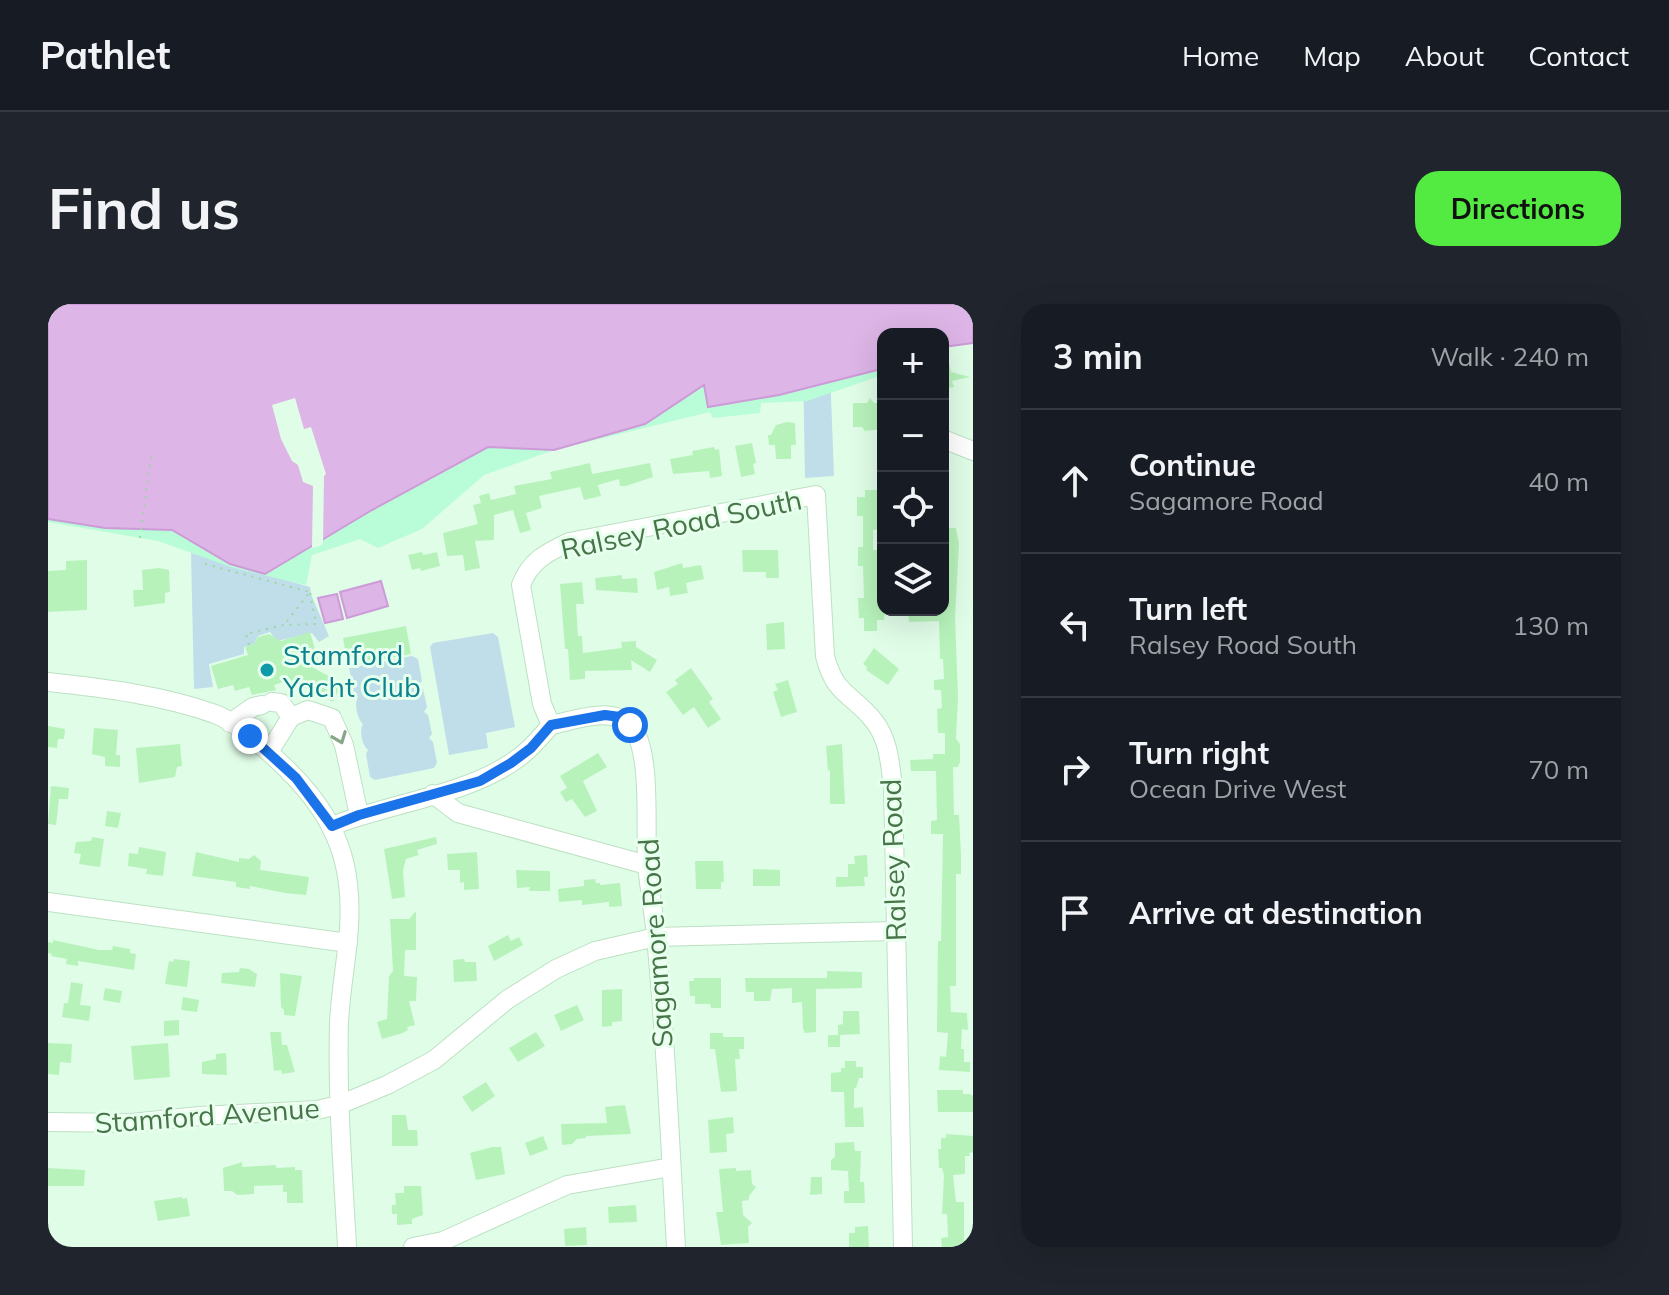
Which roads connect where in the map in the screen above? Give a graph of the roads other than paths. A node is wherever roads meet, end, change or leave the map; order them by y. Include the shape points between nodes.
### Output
1 (949, 441) edge
2 (973, 451) edge
3 (816, 495) joint
4 (48, 682) edge
5 (291, 717) junction
6 (230, 723) junction
7 (551, 725) junction
8 (269, 752) junction
9 (433, 794) junction
10 (359, 815) junction
11 (332, 826) junction
12 (647, 865) junction
13 (48, 902) edge
14 (895, 931) junction
15 (656, 937) junction
16 (348, 943) junction
17 (339, 1105) junction
18 (48, 1122) edge
19 (671, 1167) junction
20 (347, 1247) edge
21 (413, 1247) edge
22 (676, 1247) edge
23 (903, 1247) edge

1 - 2 street
3 - 7 street, Ralsey Road South via 569,542 541,555 521,585 542,704
3 - 14 street, Ralsey Road via 830,675 883,734 889,756
4 - 6 street via 157,698
5 - 6 street via 281,703 267,704
5 - 8 street
5 -> 10 street via 308,710 332,718 344,745
6 - 8 street
7 - 9 street via 511,763 480,781
7 - 12 street, Sagamore Road via 620,717 640,739
8 - 11 street via 305,787
9 - 10 street
9 - 12 street via 458,813
10 - 11 street
11 - 16 street via 348,880
12 - 15 street, Sagamore Road
13 - 16 street
14 - 15 street, Stamford Avenue
14 - 23 street, Ralsey Road
15 - 17 street, Stamford Avenue via 595,951 556,969 508,999 434,1060
15 - 19 street, Sagamore Road
16 - 17 street via 339,1019
17 - 18 street, Stamford Avenue via 131,1123
17 - 20 street
19 - 21 street via 567,1185 443,1241
19 - 22 street, Sagamore Road

